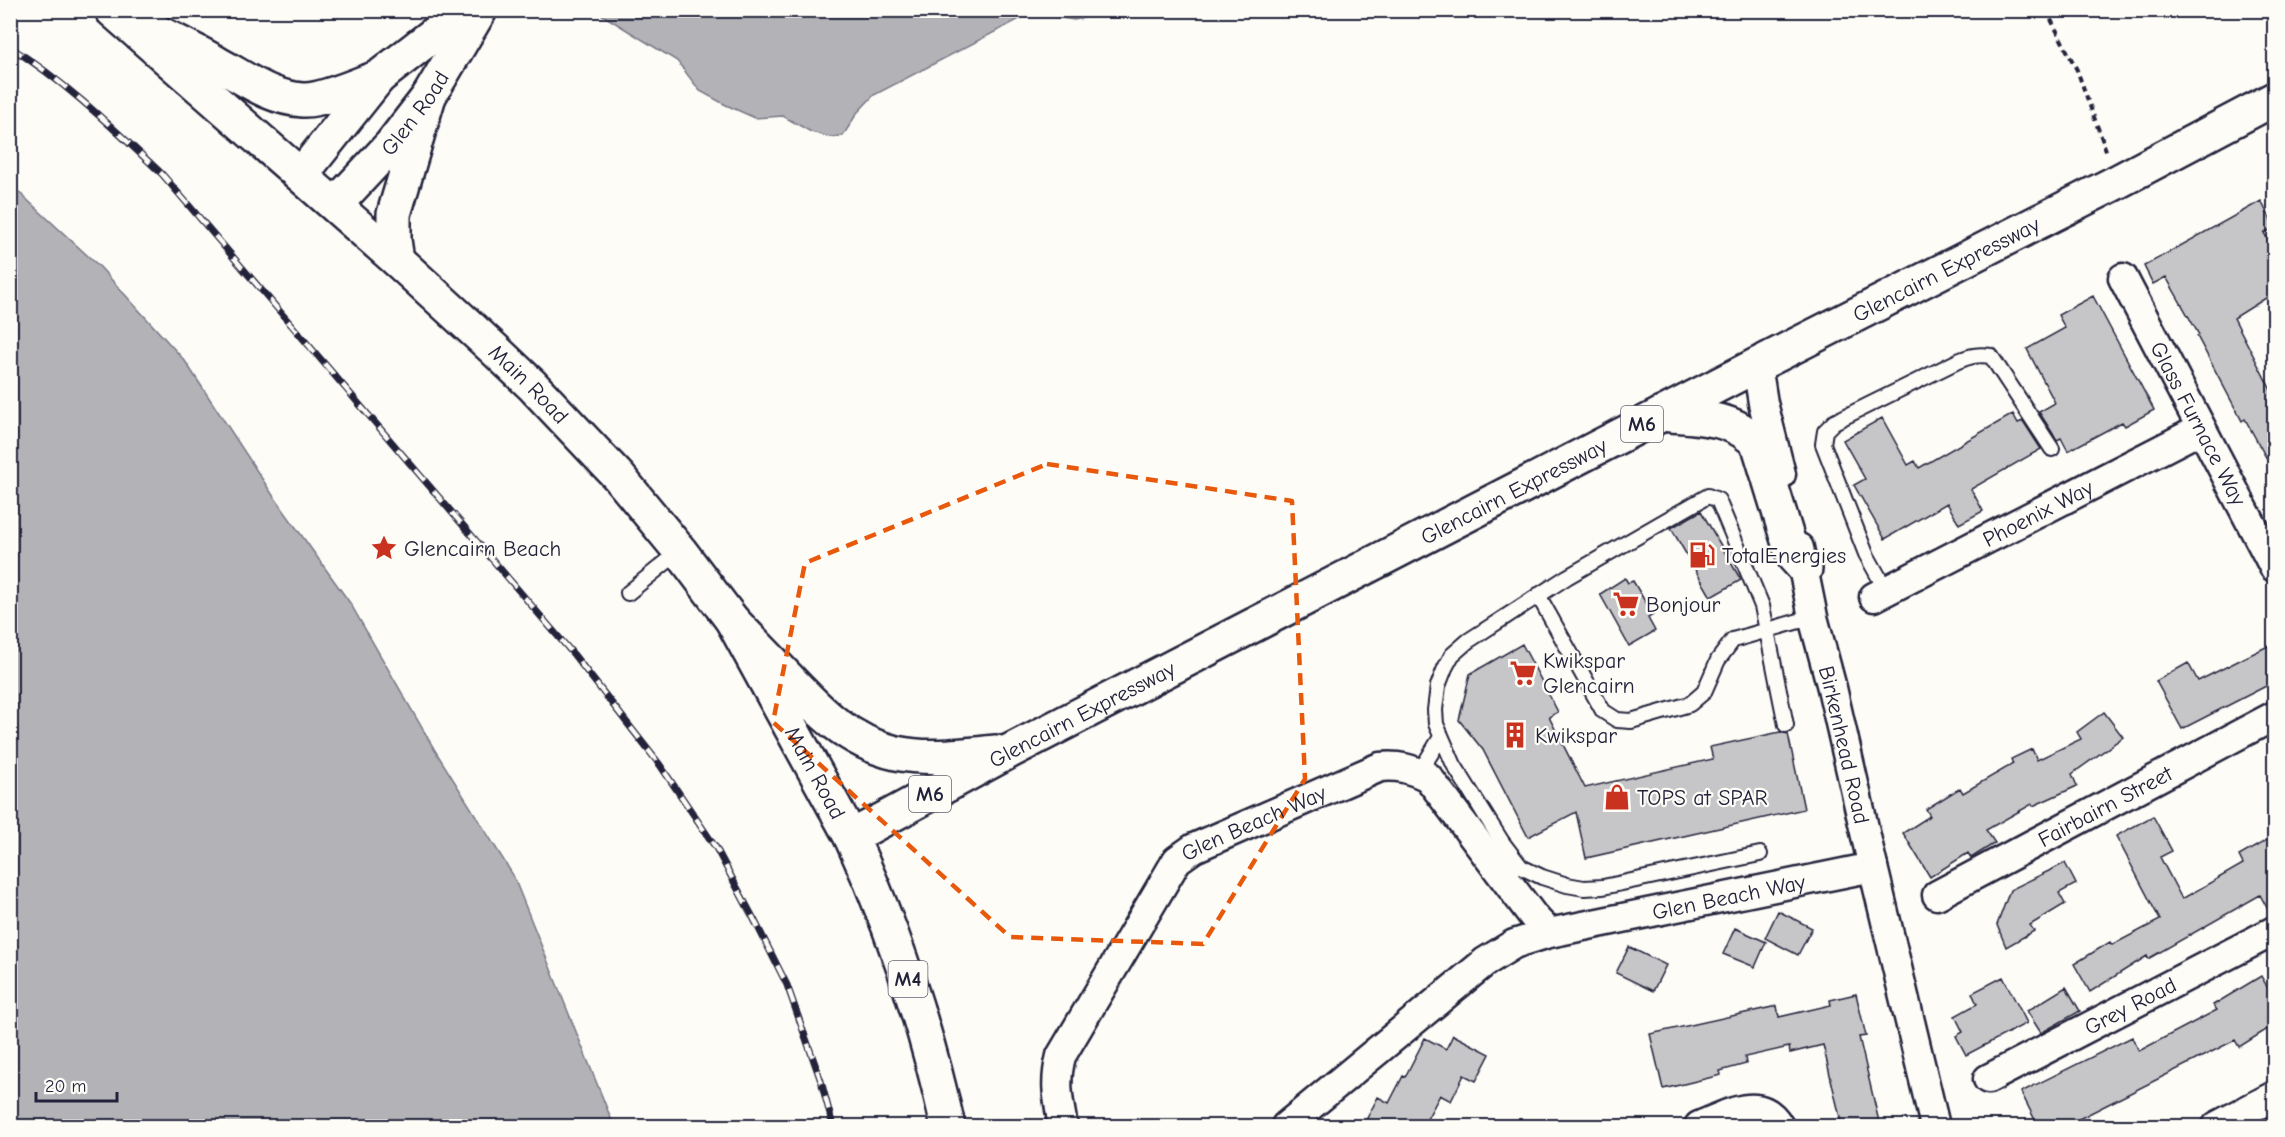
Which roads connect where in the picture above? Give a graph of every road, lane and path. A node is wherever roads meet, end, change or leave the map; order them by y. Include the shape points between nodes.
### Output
1 (112, 10) edge
2 (119, 10) edge
3 (465, 10) edge
4 (480, 10) edge
5 (2046, 10) edge
6 (379, 77) junction
7 (429, 96) junction
8 (2274, 99) edge
9 (301, 175) junction
10 (2117, 182) junction
11 (335, 205) junction
12 (397, 260) junction
13 (2123, 278) dead end
14 (1757, 365) junction
15 (1662, 414) junction
16 (2201, 429) junction
17 (2052, 449) dead end
18 (680, 551) junction
19 (2274, 567) edge
20 (1804, 569) junction
21 (628, 593) dead end
22 (1880, 593) joint
23 (1538, 595) junction
24 (1813, 617) junction
25 (732, 620) junction
26 (1767, 630) junction
27 (2274, 716) edge
28 (1786, 725) dead end
29 (1441, 737) junction
30 (1010, 751) junction
31 (1419, 773) junction
32 (851, 837) junction
33 (1760, 854) dead end
34 (1873, 867) junction
35 (1937, 895) dead end
36 (2274, 931) edge
37 (1549, 933) junction
38 (1988, 1079) dead end
39 (2274, 1096) edge
40 (948, 1126) edge
41 (1063, 1126) edge
42 (1286, 1126) edge
43 (1699, 1126) edge
44 (1779, 1126) edge
45 (1935, 1126) edge
46 (2217, 1126) edge

1 - 9 main road, Main Road / M4
2 - 6 main road via 278,95 305,100
3 - 6 main road, Glen Road
4 - 7 main road, Glen Road
5 - 10 path via 2077,70
6 - 9 main road, Glen Road
7 - 11 main road, Glen Road via 391,145
7 - 12 main road via 394,214
8 - 10 main road, Glencairn Expressway / M6
9 - 11 main road, Main Road / M4
10 - 14 main road, Glencairn Expressway / M6
11 - 12 main road, Main Road / M4
12 - 18 main road, Main Road / M4 via 532,385 619,477
13 - 16 street, Glass Furnace Way
14 - 15 main road, Glencairn Expressway / M6
14 - 20 street, Birkenhead Road
15 - 20 main road via 1712,419 1737,425 1751,435 1759,446 1790,547
15 - 30 main road, Glencairn Expressway / M6
16 - 19 street, Glass Furnace Way
16 - 22 street, Phoenix Way
17 - 22 lane via 1991,356 1981,354 1958,361 1834,422 1825,431 1823,444
18 - 21 lane
18 - 25 main road, Main Road / M4
20 - 24 street, Birkenhead Road
23 - 26 lane via 1603,711 1617,720 1631,721 1690,704 1704,692 1718,660 1733,640
23 - 26 lane via 1708,496 1718,500 1762,606
23 - 29 lane via 1468,640 1452,655 1438,686 1435,710
24 - 26 lane
24 - 34 street, Birkenhead Road
25 - 30 main road via 815,708 867,745 898,754 927,756
25 - 32 main road, Main Road / M4
26 - 28 lane
27 - 35 street, Fairbairn Street
29 - 31 lane
29 - 33 lane via 1502,842 1521,867 1542,877 1584,888 1603,887
30 - 32 main road, Glencairn Expressway / M6
31 - 37 street, Glen Beach Way via 1440,791
31 - 41 street, Glen Beach Way via 1396,765 1380,767 1194,848 1177,860 1061,1056 1056,1093
32 - 40 main road, M4 via 910,987
34 - 37 street, Glen Beach Way
34 - 45 street, Birkenhead Road
36 - 38 street, Grey Road
37 - 42 street, Glen Beach Way via 1514,944 1485,962
39 - 46 street
43 - 44 street via 1742,1108 1761,1110 1773,1116

